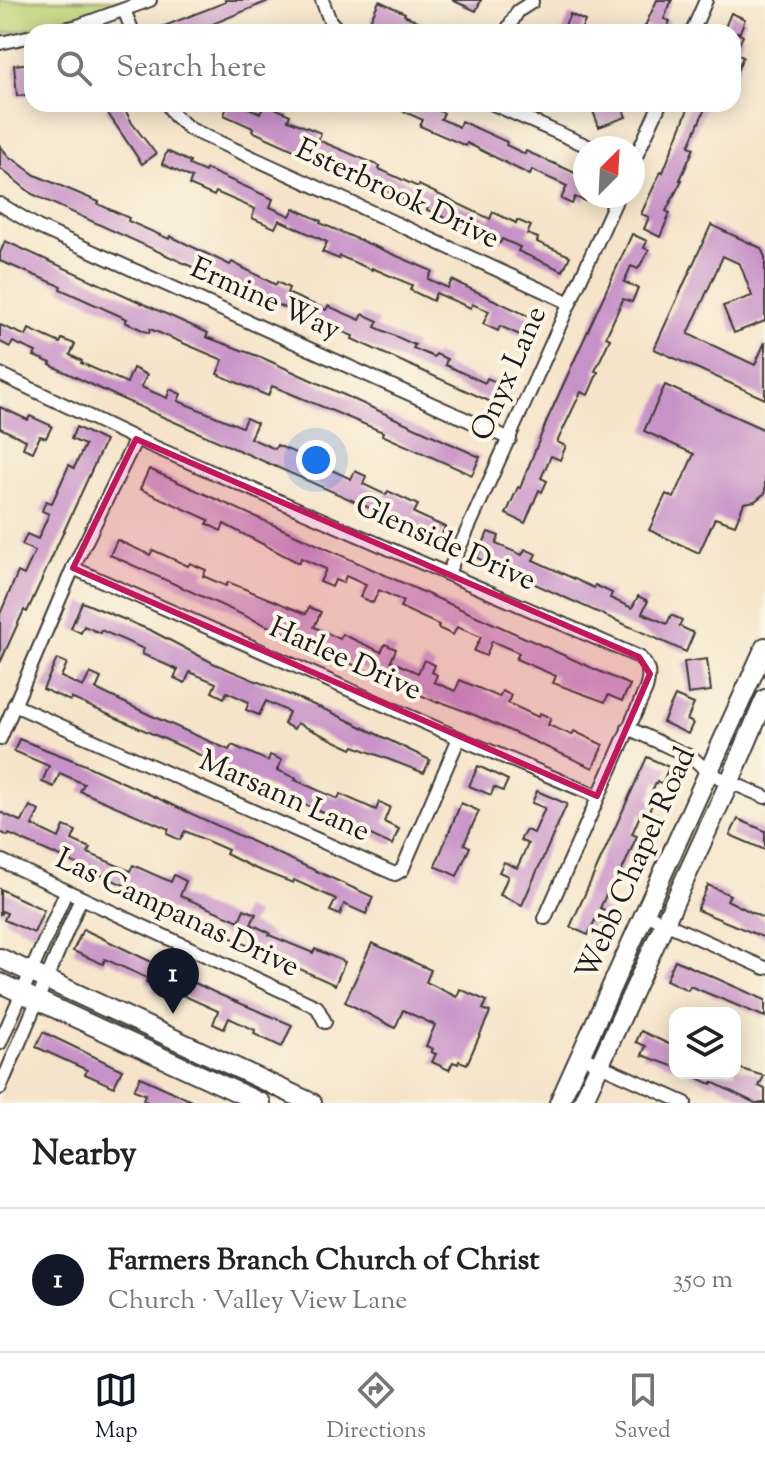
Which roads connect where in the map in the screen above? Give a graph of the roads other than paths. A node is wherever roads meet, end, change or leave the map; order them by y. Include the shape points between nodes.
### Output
1 (150, 0) edge
2 (322, 0) edge
3 (706, 0) edge
4 (532, 2) edge
5 (124, 10) junction
6 (84, 24) edge
7 (130, 24) edge
8 (333, 24) edge
9 (511, 24) edge
10 (696, 24) edge
11 (24, 38) edge
12 (0, 43) edge
13 (172, 112) edge
14 (511, 112) edge
15 (656, 112) edge
16 (645, 137) edge
17 (573, 140) edge
18 (0, 204) edge
19 (613, 208) edge
20 (570, 303) junction
21 (0, 374) edge
22 (136, 439) junction
23 (510, 439) junction
24 (73, 568) junction
25 (448, 573) junction
26 (765, 647) edge
27 (765, 699) edge
28 (14, 705) junction
29 (628, 728) junction
30 (459, 738) junction
31 (0, 739) edge
32 (709, 773) junction
33 (730, 781) junction
34 (597, 796) junction
35 (765, 797) edge
36 (0, 860) edge
37 (66, 892) junction
38 (81, 898) junction
39 (645, 914) junction
40 (545, 918) dead end
41 (664, 922) junction
42 (0, 958) edge
43 (765, 968) edge
44 (39, 976) junction
45 (0, 983) edge
46 (30, 997) junction
47 (325, 1022) dead end
48 (0, 1043) edge
49 (580, 1056) junction
50 (599, 1064) junction
51 (0, 1088) edge
52 (261, 1103) edge
53 (312, 1103) edge
54 (559, 1103) edge
55 (582, 1103) edge
56 (685, 1103) edge

1 - 5 street
2 - 8 street
3 - 10 street
4 - 9 street
5 - 6 street
5 - 7 street
11 - 12 street
13 - 20 street, Esterbrook Drive via 190,129
14 - 17 street
15 - 16 street
18 - 23 street, Ermine Way via 38,227
19 - 20 street, Onyx Lane
20 - 23 street, Onyx Lane
21 - 22 street, Glenside Drive
22 - 24 street
22 - 25 street, Glenside Drive
23 - 25 street, Onyx Lane
24 - 28 street
24 - 30 street, Harlee Drive
25 - 29 street, Glenside Drive via 639,657 650,674
26 - 32 main road, Webb Chapel Road
27 - 33 main road, Webb Chapel Road
28 - 30 street, Marsann Lane via 395,874 402,870
28 - 31 street
29 - 32 street via 693,758
29 - 34 street
30 - 34 street, Harlee Drive
32 - 33 street
32 - 39 main road, Webb Chapel Road
33 - 35 street
33 - 41 main road, Webb Chapel Road
34 - 40 street
36 - 37 street, Las Campanas Drive
37 - 38 street, Las Campanas Drive
37 - 44 street
38 - 44 street
38 - 47 street, Las Campanas Drive via 317,1007
39 - 41 street
39 - 49 main road, Webb Chapel Road
41 - 43 street
41 - 50 main road, Webb Chapel Road
42 - 44 main road
44 - 46 street
44 - 53 main road
45 - 46 main road
46 - 48 street
46 - 51 street
46 - 52 main road
49 - 50 street
49 - 54 main road, Webb Chapel Road
50 - 55 main road, Webb Chapel Road
50 - 56 street

